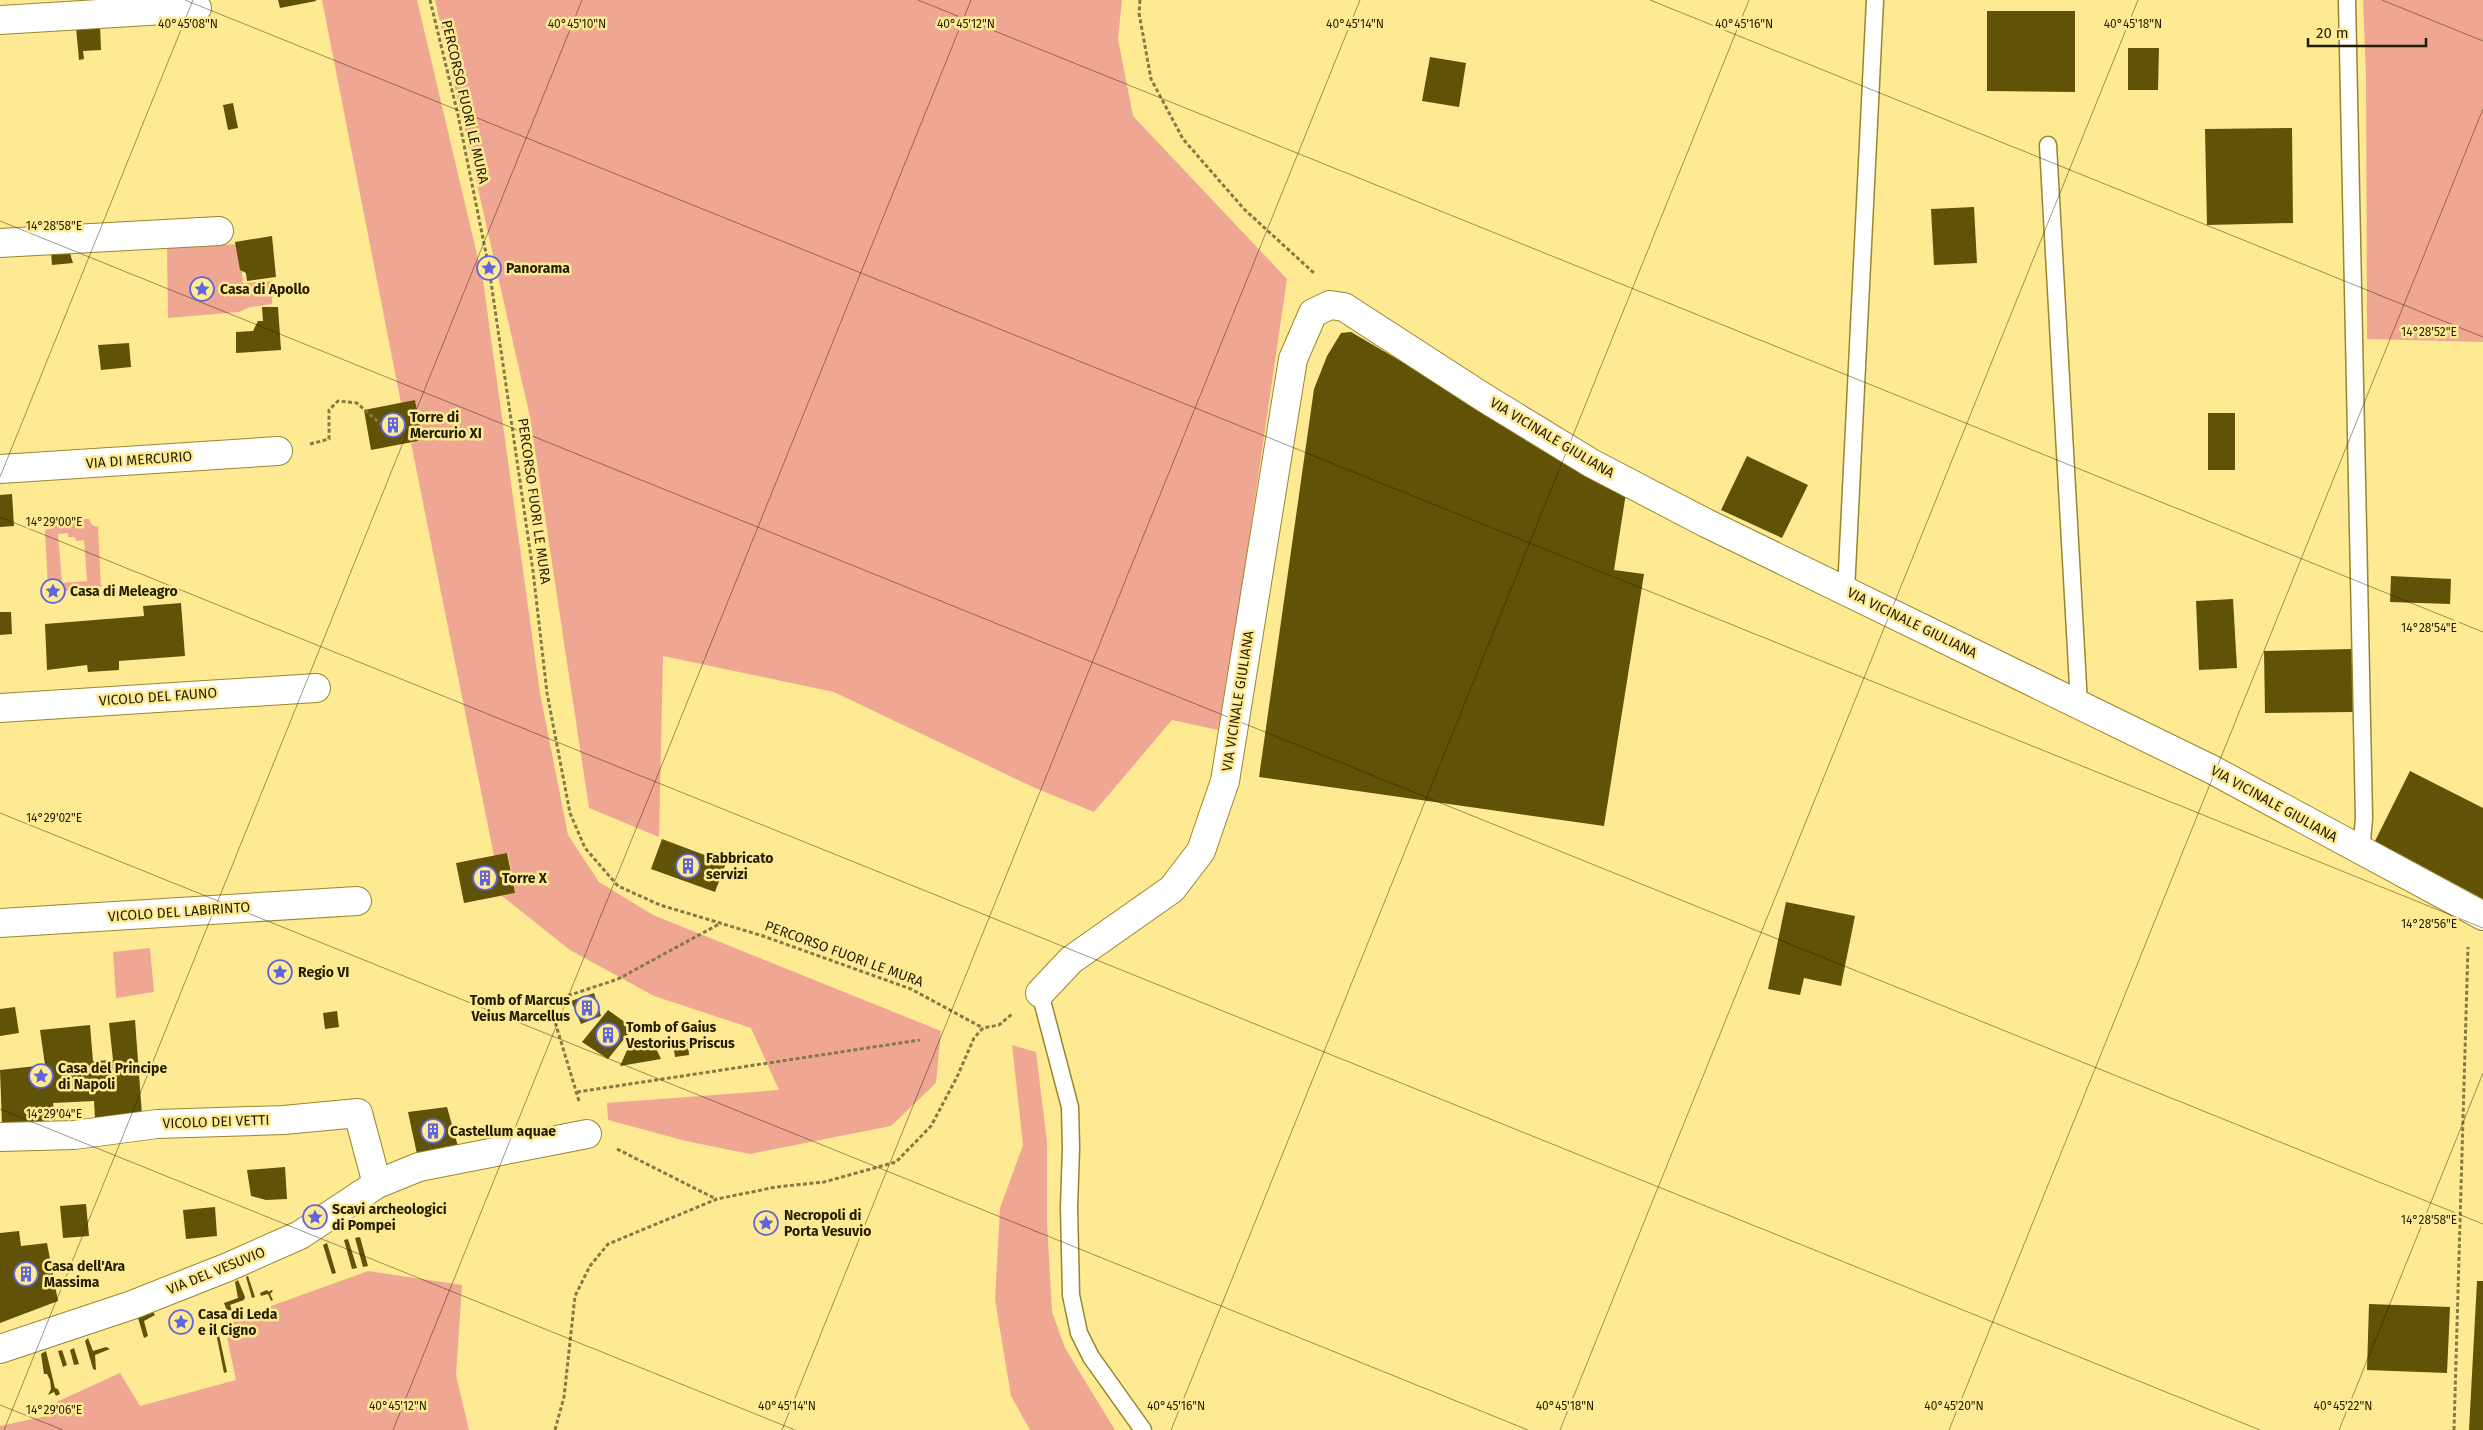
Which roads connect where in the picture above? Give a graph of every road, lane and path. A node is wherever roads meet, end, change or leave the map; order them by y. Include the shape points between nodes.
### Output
1 (430, 0) edge
2 (1140, 0) edge
3 (1875, 0) edge
4 (2347, 0) edge
5 (197, 8) dead end
6 (0, 20) edge
7 (2048, 144) dead end
8 (220, 232) dead end
9 (0, 244) edge
10 (1330, 305) junction
11 (383, 426) dead end
12 (329, 439) dead end
13 (278, 451) dead end
14 (0, 469) edge
15 (1846, 591) junction
16 (316, 688) dead end
17 (2079, 704) junction
18 (0, 708) edge
19 (2361, 852) junction
20 (357, 901) dead end
21 (2480, 915) edge
22 (0, 923) edge
23 (721, 924) junction
24 (1040, 993) joint
25 (999, 1024) dead end
26 (983, 1028) junction
27 (920, 1040) dead end
28 (588, 1134) joint
29 (0, 1137) edge
30 (377, 1184) junction
31 (716, 1199) junction
32 (0, 1349) edge
33 (555, 1430) edge
34 (1143, 1430) edge
35 (2454, 1430) edge

1 - 23 path, PERCORSO FUORI LE MURA via 489,268 533,571 547,692 570,813 585,848 618,886 660,905
2 - 10 path via 1139,13 1151,79 1183,139 1244,209 1314,272
3 - 15 lane
4 - 19 lane via 2364,818
5 - 6 street
7 - 17 lane
8 - 9 street
10 - 15 street, VIA VICINALE GIULIANA via 1344,307 1590,463
10 - 24 street, VIA VICINALE GIULIANA via 1314,313 1293,359 1224,781 1201,851 1172,889 1071,960
11 - 12 path via 357,403 338,401 329,410
13 - 14 street, VIA DI MERCURIO
15 - 17 street, VIA VICINALE GIULIANA
16 - 18 street, VICOLO DEL FAUNO
17 - 19 street, VIA VICINALE GIULIANA via 2210,769
19 - 21 street, VIA VICINALE GIULIANA
20 - 22 street, VICOLO DEL LABIRINTO
21 - 35 path via 2468,935
23 - 26 path, PERCORSO FUORI LE MURA via 912,989
23 - 27 path via 618,979 549,1002 577,1092
24 - 34 lane via 1070,1107 1071,1294 1079,1332 1091,1358
25 - 26 path
26 - 31 path via 974,1038 931,1126 896,1162 824,1182 776,1187
28 - 30 street, VIA DEL VESUVIO via 419,1168
28 - 31 path
29 - 30 street, VICOLO DEI VETTI via 74,1135 157,1124 284,1120 358,1113
30 - 32 street, VIA DEL VESUVIO via 300,1236 132,1305
31 - 33 path via 608,1244 590,1266 575,1296 564,1397

